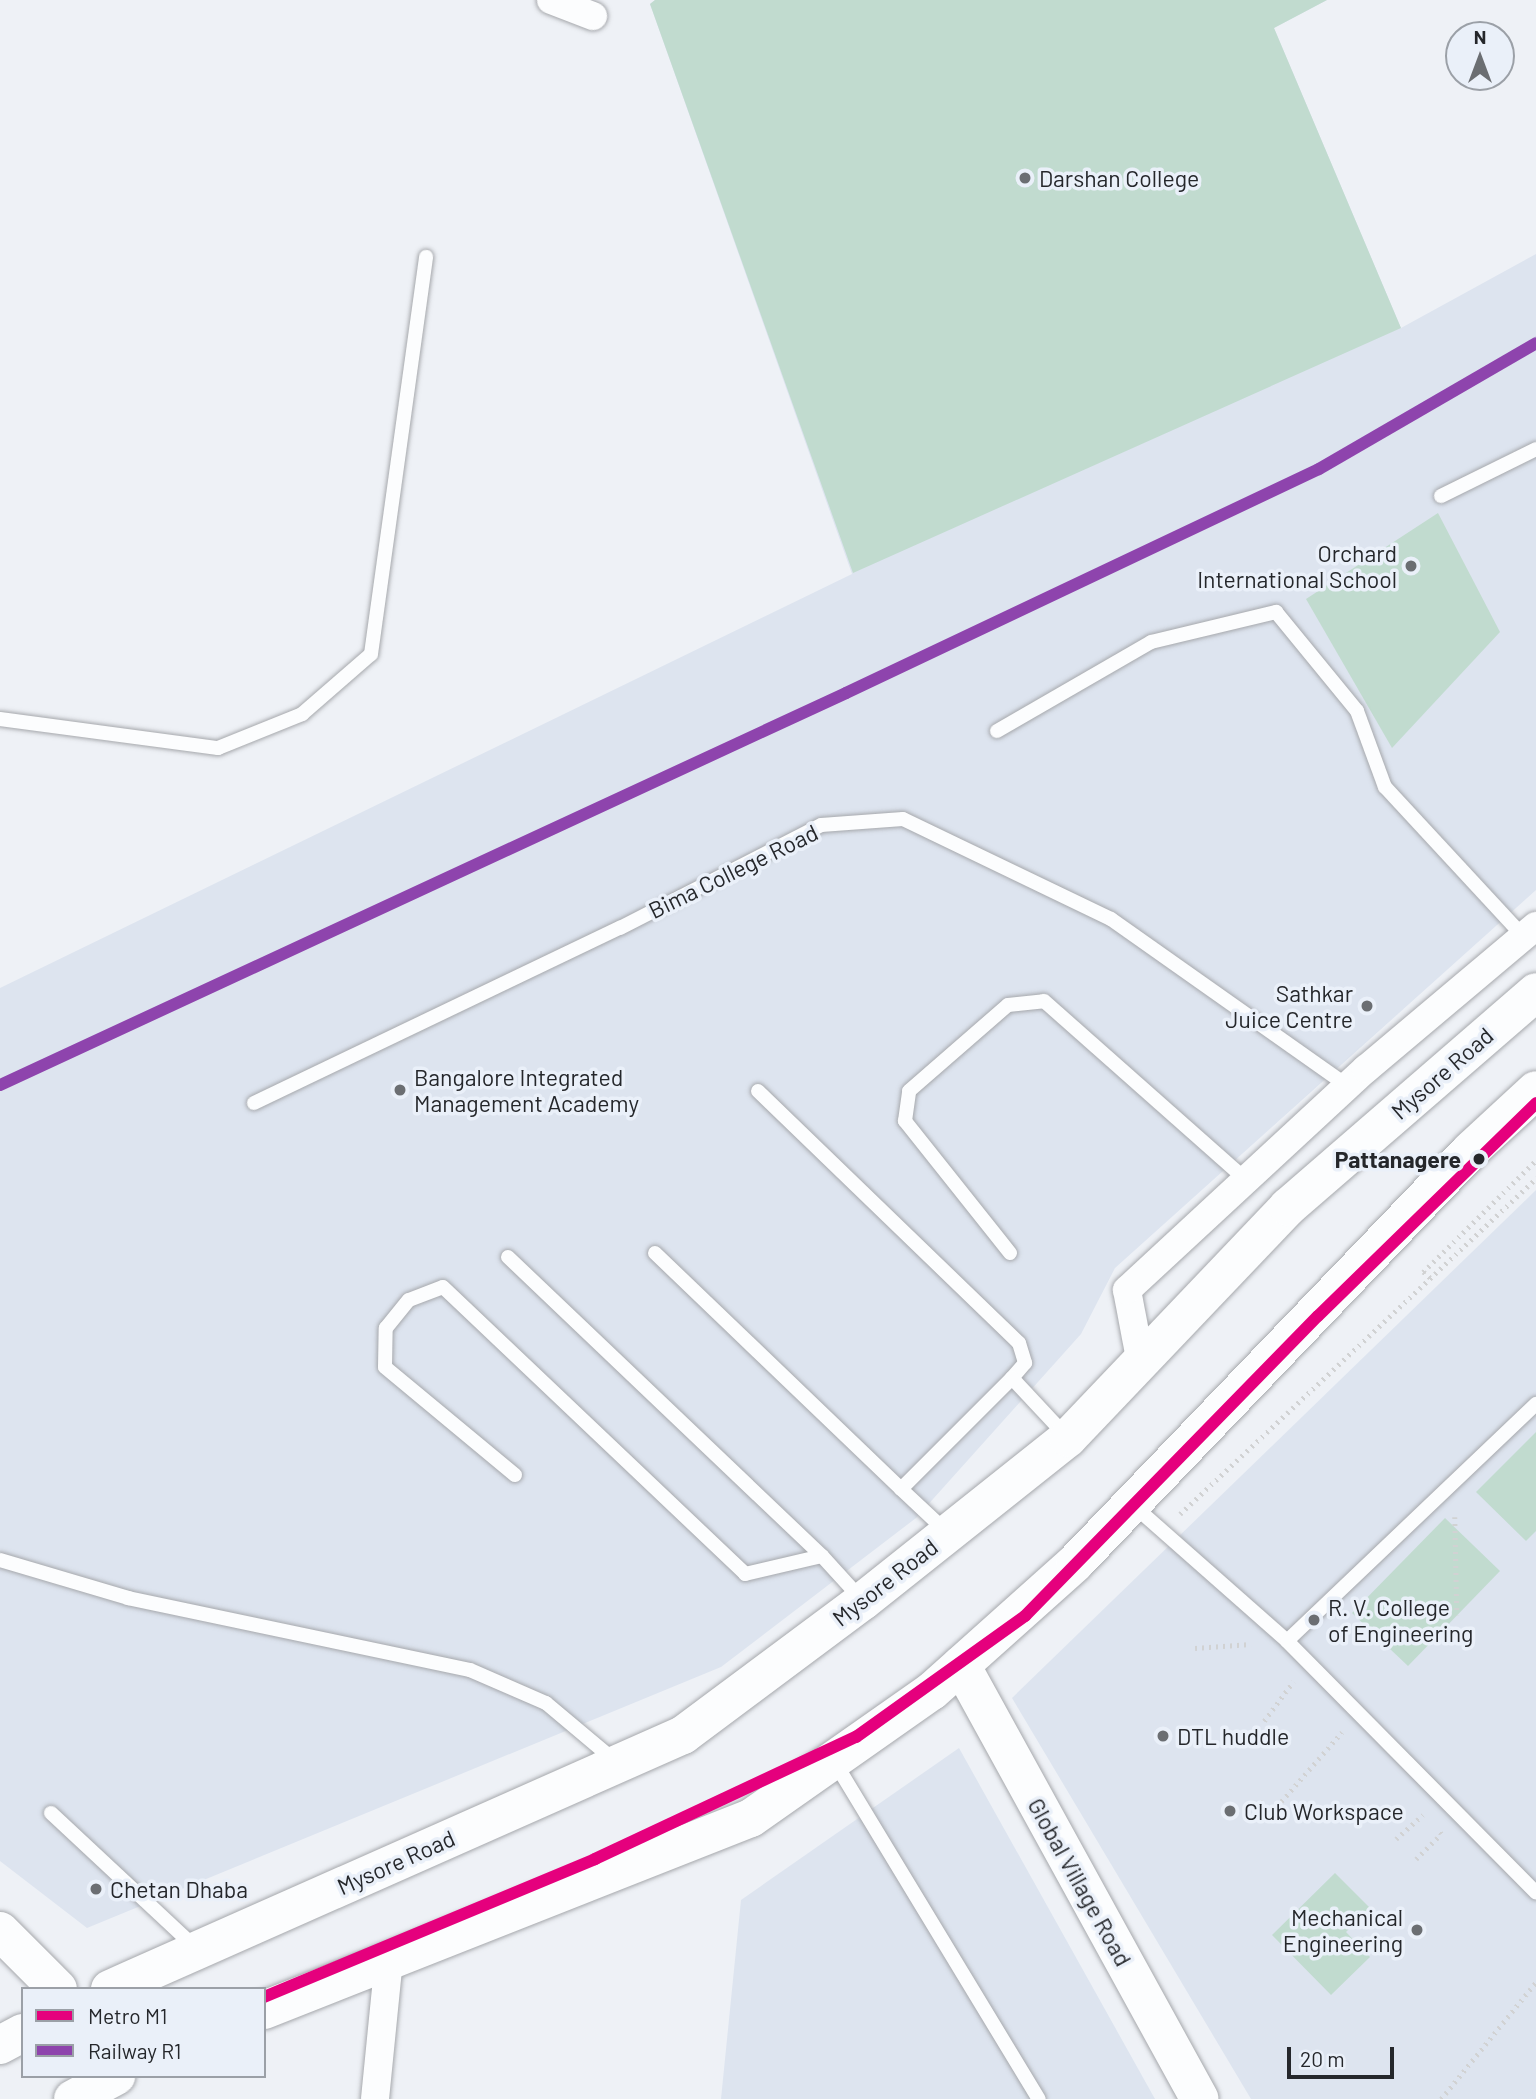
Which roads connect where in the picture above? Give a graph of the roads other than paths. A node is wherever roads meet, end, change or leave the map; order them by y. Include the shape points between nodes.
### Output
1 (551, 0) edge
2 (593, 16) dead end
3 (426, 257) dead end
4 (1536, 449) edge
5 (1441, 496) dead end
6 (0, 719) edge
7 (997, 731) dead end
8 (1530, 931) edge
9 (1536, 992) edge
10 (1348, 1086) junction
11 (1536, 1090) edge
12 (758, 1091) dead end
13 (254, 1104) dead end
14 (1245, 1179) junction
15 (655, 1253) dead end
16 (1010, 1253) dead end
17 (508, 1257) dead end
18 (1141, 1364) junction
19 (1012, 1378) junction
20 (1536, 1404) edge
21 (1068, 1438) junction
22 (515, 1475) dead end
23 (901, 1489) junction
24 (1132, 1505) junction
25 (948, 1533) junction
26 (822, 1556) junction
27 (0, 1560) edge
28 (863, 1601) junction
29 (1287, 1641) junction
30 (961, 1665) junction
31 (834, 1760) junction
32 (617, 1763) junction
33 (51, 1813) dead end
34 (1536, 1893) edge
35 (0, 1931) edge
36 (198, 1950) junction
37 (389, 1959) junction
38 (56, 1987) edge
39 (115, 1987) edge
40 (266, 2009) edge
41 (21, 2034) edge
42 (0, 2045) edge
43 (375, 2099) edge
44 (1039, 2099) edge
45 (1200, 2099) edge

1 - 2 street
3 - 6 lane via 371,654 302,714 218,748
4 - 5 lane
7 - 8 lane via 1151,642 1276,612 1357,711 1385,787
8 - 10 street
9 - 18 main road, Mysore Road via 1287,1208
10 - 13 lane, Bima College Road via 1111,919 903,819 821,825 620,928
10 - 14 street
11 - 24 main road via 1471,1150
12 - 19 lane via 1019,1343 1025,1363
14 - 16 lane via 1044,1001 1008,1005 909,1091 905,1121
14 - 18 street via 1127,1290
15 - 23 lane
17 - 26 lane
18 - 21 main road, Mysore Road
19 - 21 lane
19 - 23 lane
20 - 29 lane
21 - 25 main road, Mysore Road
22 - 26 lane via 385,1367 386,1328 409,1300 443,1287 746,1573
23 - 25 lane
24 - 29 lane
24 - 30 main road
25 - 28 main road, Mysore Road
26 - 28 lane
27 - 32 lane via 128,1598 470,1670 546,1703
28 - 32 main road, Mysore Road via 682,1735
29 - 34 lane
30 - 31 main road
30 - 45 main road, Global Village Road
31 - 37 main road via 751,1818
31 - 44 lane
32 - 36 main road, Mysore Road
33 - 36 lane
35 - 38 main road
36 - 39 main road, Mysore Road
37 - 40 main road
37 - 43 street
41 - 42 main road

